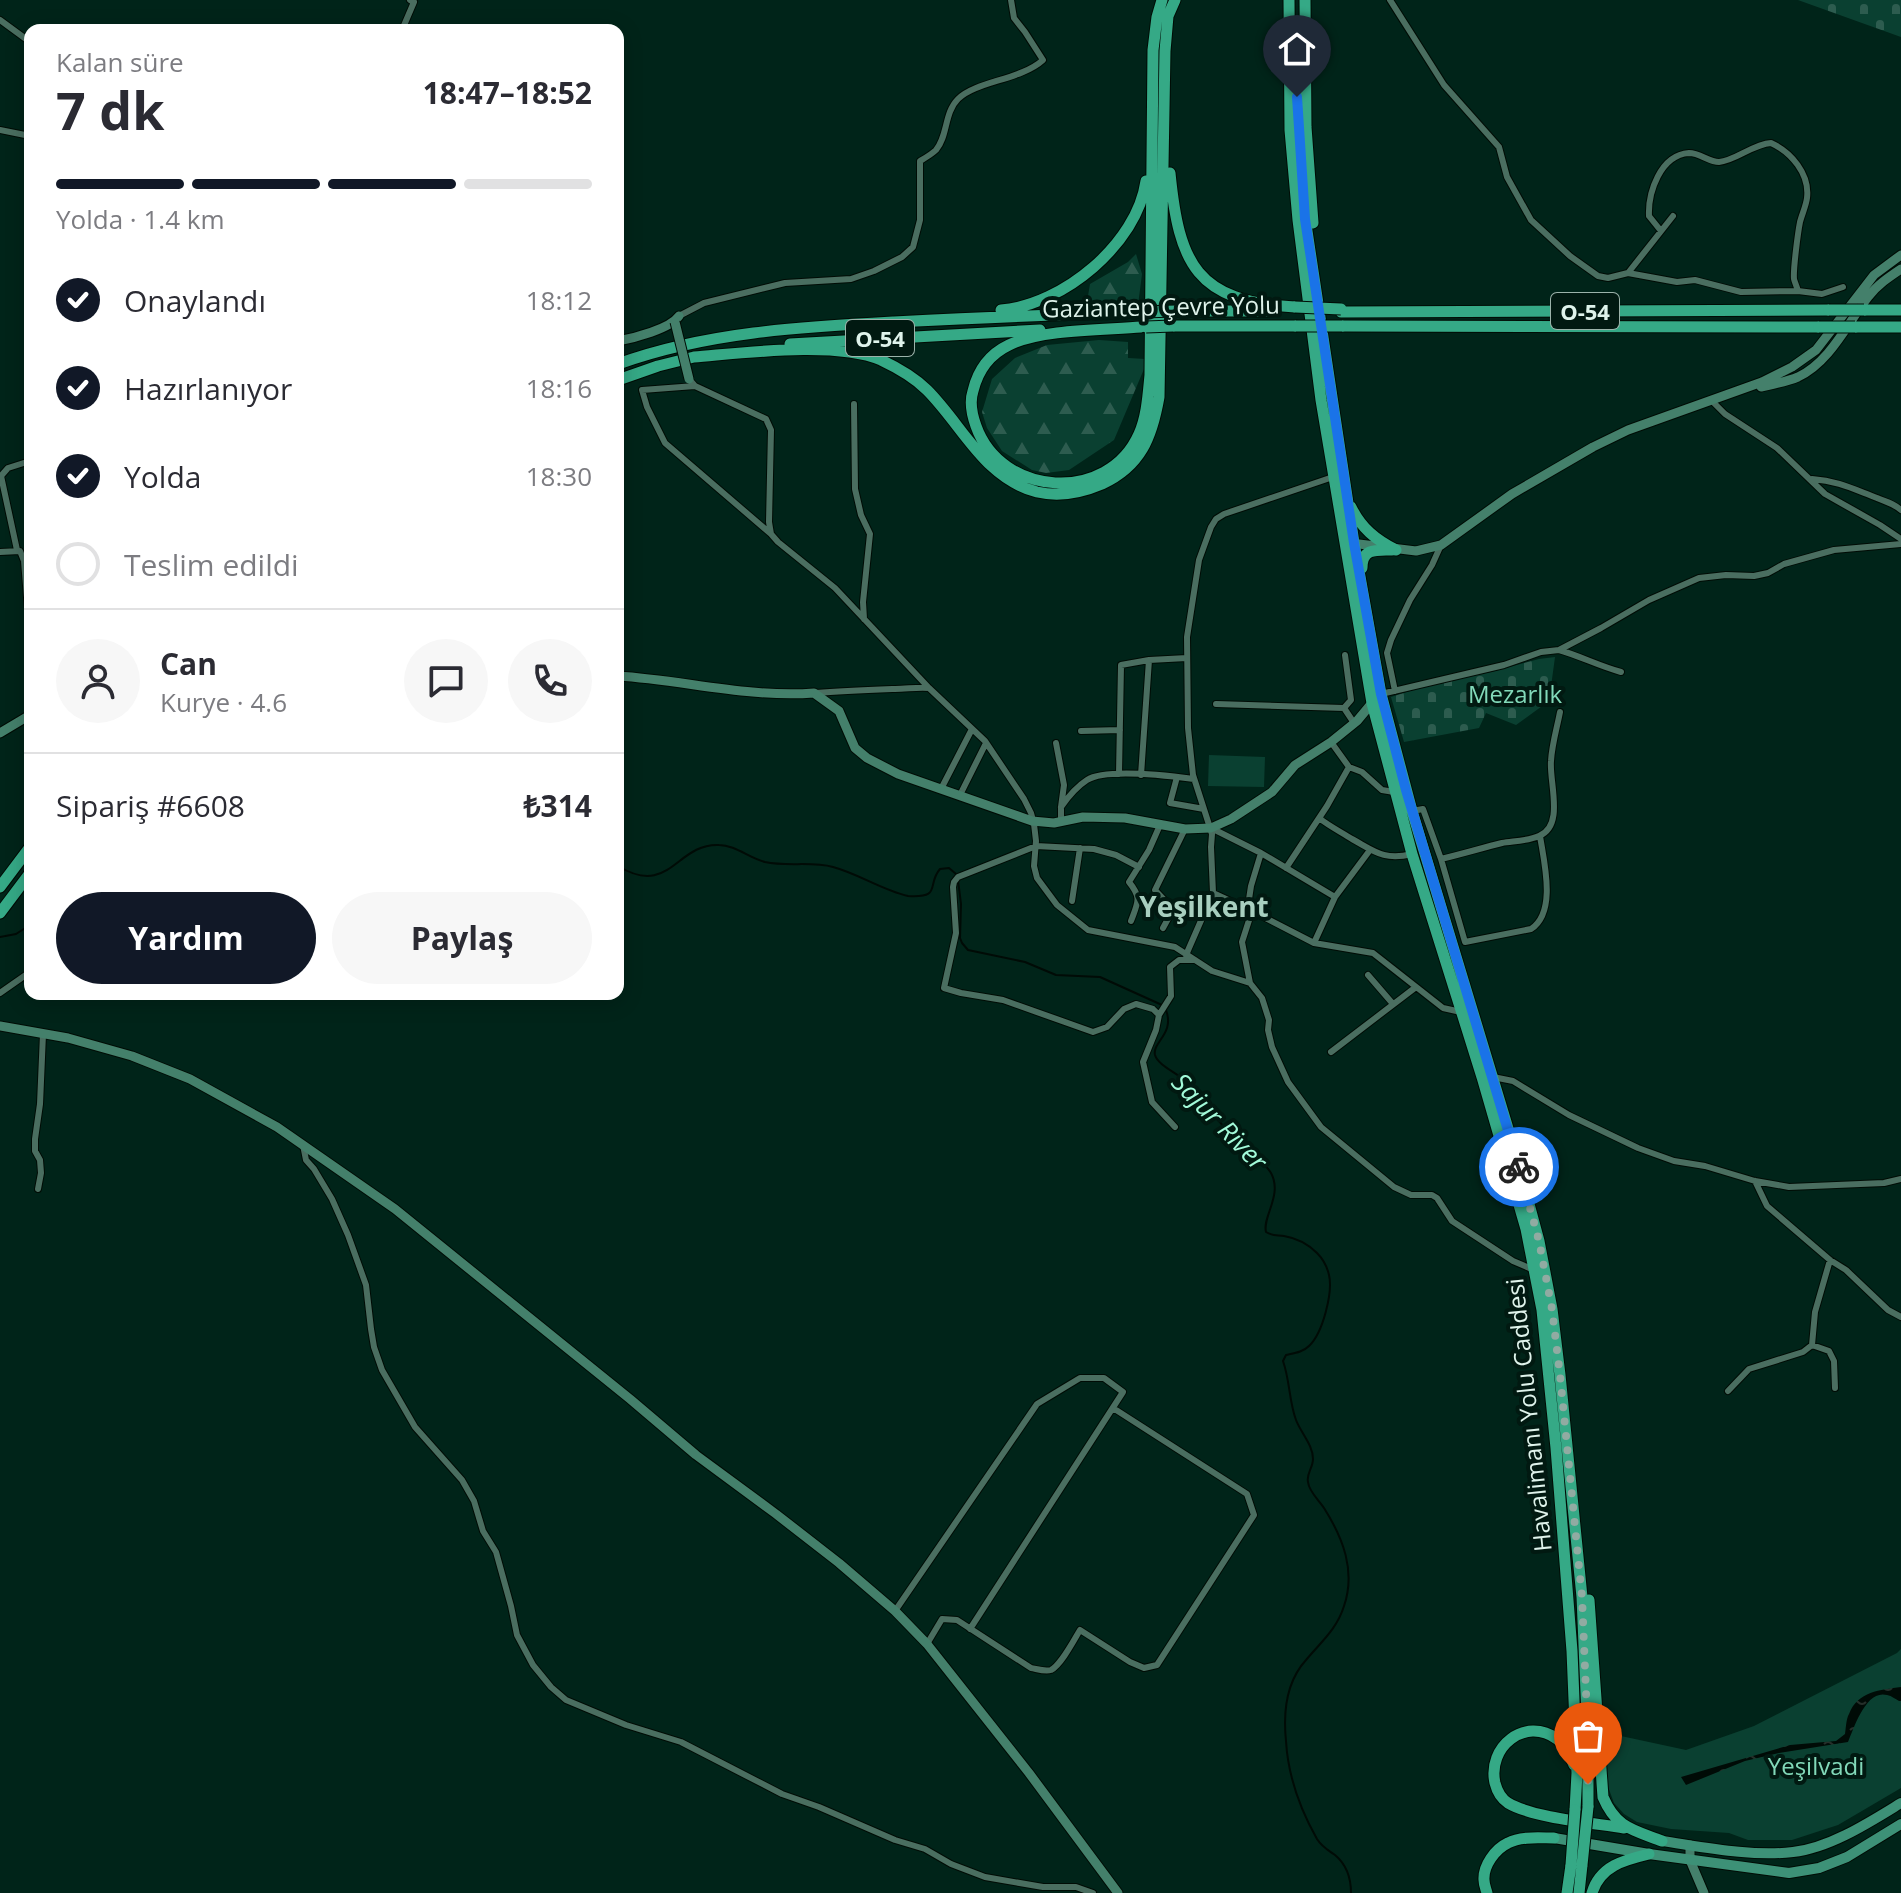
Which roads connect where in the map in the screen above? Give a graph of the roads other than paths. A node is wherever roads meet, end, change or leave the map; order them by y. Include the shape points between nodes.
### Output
1 (410, 0) edge
2 (1011, 0) edge
3 (1162, 0) edge
4 (1175, 0) edge
5 (1286, 0) edge
6 (1297, 0) edge
7 (1305, 0) edge
8 (1390, 0) edge
9 (0, 20) edge
10 (405, 24) edge
11 (24, 38) edge
12 (1152, 93) junction
13 (1165, 93) junction
14 (0, 130) edge
15 (24, 135) edge
16 (1673, 216) dead end
17 (1661, 231) junction
18 (1901, 255) edge
19 (1901, 269) edge
20 (1628, 273) junction
21 (1316, 284) junction
22 (1843, 287) dead end
23 (1798, 291) junction
24 (1296, 309) junction
25 (1901, 310) edge
26 (677, 319) junction
27 (1144, 327) junction
28 (1901, 327) edge
29 (780, 330) junction
30 (624, 340) edge
31 (694, 357) junction
32 (624, 362) edge
33 (624, 378) edge
34 (692, 383) junction
35 (1735, 393) junction
36 (1712, 401) junction
37 (854, 404) dead end
38 (24, 463) edge
39 (1333, 477) junction
40 (1812, 479) junction
41 (1347, 496) junction
42 (1901, 510) edge
43 (771, 534) junction
44 (1348, 538) junction
45 (1901, 542) edge
46 (1441, 545) junction
47 (17, 550) junction
48 (1396, 550) junction
49 (0, 552) edge
50 (24, 561) edge
51 (1362, 589) junction
52 (864, 619) junction
53 (1559, 650) junction
54 (1345, 655) dead end
55 (1187, 658) junction
56 (1149, 660) junction
57 (1621, 672) dead end
58 (624, 676) edge
59 (929, 688) junction
60 (1395, 691) junction
61 (814, 693) junction
62 (1376, 698) junction
63 (1216, 704) dead end
64 (1344, 708) junction
65 (1560, 712) dead end
66 (24, 719) edge
67 (1355, 722) junction
68 (1378, 724) junction
69 (972, 729) junction
70 (1120, 730) junction
71 (1081, 731) dead end
72 (0, 733) edge
73 (1331, 742) junction
74 (986, 743) junction
75 (1056, 743) dead end
76 (1349, 767) junction
77 (1119, 774) junction
78 (1141, 775) junction
79 (1177, 777) junction
80 (1194, 779) junction
81 (941, 789) junction
82 (1395, 792) junction
83 (960, 795) junction
84 (1061, 807) junction
85 (1204, 809) junction
86 (1412, 811) junction
87 (1319, 818) junction
88 (1032, 821) junction
89 (1061, 821) junction
90 (1160, 825) junction
91 (1211, 828) junction
92 (1185, 829) junction
93 (1540, 836) junction
94 (1036, 846) junction
95 (1080, 848) junction
96 (1370, 850) junction
97 (1261, 853) junction
98 (1412, 854) junction
99 (24, 855) edge
100 (1441, 859) junction
101 (1139, 867) junction
102 (1286, 868) junction
103 (24, 881) edge
104 (0, 887) edge
105 (1213, 893) junction
106 (1335, 897) junction
107 (1072, 901) dead end
108 (1252, 911) junction
109 (0, 913) edge
110 (1131, 921) dead end
111 (1163, 928) dead end
112 (1314, 943) junction
113 (1186, 955) junction
114 (1195, 960) junction
115 (1368, 975) dead end
116 (24, 976) edge
117 (1250, 983) junction
118 (1416, 987) junction
119 (0, 993) edge
120 (1393, 1004) junction
121 (1162, 1011) junction
122 (1461, 1012) junction
123 (0, 1026) edge
124 (43, 1034) junction
125 (1331, 1052) dead end
126 (1493, 1077) junction
127 (1175, 1127) dead end
128 (303, 1145) junction
129 (1901, 1179) edge
130 (1755, 1181) junction
131 (38, 1189) dead end
132 (1830, 1260) junction
133 (1535, 1270) junction
134 (1901, 1317) edge
135 (1901, 1327) edge
136 (1812, 1345) junction
137 (1835, 1388) dead end
138 (1728, 1391) dead end
139 (1113, 1408) junction
140 (1570, 1474) junction
141 (895, 1611) junction
142 (970, 1629) junction
143 (927, 1644) junction
144 (1577, 1773) junction
145 (1901, 1803) edge
146 (1901, 1824) edge
147 (1628, 1829) junction
148 (1554, 1838) joint
149 (1662, 1841) joint
150 (1690, 1845) junction
151 (1649, 1854) junction
152 (1690, 1860) junction
153 (1577, 1865) junction
154 (1567, 1890) edge
155 (1093, 1893) edge
156 (1118, 1893) edge
157 (1487, 1893) edge
158 (1579, 1893) edge
159 (1592, 1893) edge
160 (1704, 1893) edge

1 - 10 street via 414,2
2 - 26 street via 1014,18 1043,60 957,100 936,150 920,161 920,220 907,253 851,279 785,283 704,303
3 - 12 highway via 1154,35
4 - 13 highway via 1166,29
5 - 39 highway, Havalimanı Yolu Caddesi via 1290,130 1303,263
6 - 21 highway, Havalimanı Yolu Caddesi via 1301,173
7 - 21 highway
8 - 20 street via 1444,85 1499,147 1507,177 1531,220 1598,276
9 - 11 street
12 - 27 highway via 1150,375 1139,434 1105,471 1070,483 1030,479 989,452 972,415 971,397 989,359 1027,338
12 - 29 highway via 1148,170 1139,206 1113,247 1059,292 1009,310
13 - 24 highway via 1172,193 1188,260 1231,297
13 - 31 highway via 1159,397 1144,446 1110,480 1088,490 1055,494 1012,483 981,456 927,391 904,371 878,359 819,351
14 - 15 street
16 - 17 street
17 - 20 street
17 - 23 street via 1649,212 1658,176 1670,161 1689,153 1718,162 1771,143 1796,162 1807,189 1794,279
18 - 35 street via 1874,275 1816,350
19 - 35 street via 1869,296 1817,365 1780,383
20 - 23 street via 1695,280 1741,292
21 - 41 highway, Havalimanı Yolu Caddesi
22 - 23 street via 1822,294
24 - 25 highway, Gaziantep Çevre Yolu / O-54, bridge
24 - 29 highway, Gaziantep Çevre Yolu / O-54, bridge via 1025,315
26 - 30 street
26 - 34 street, bridge
27 - 28 highway, Gaziantep Çevre Yolu / O-54, bridge
27 - 31 highway, Gaziantep Çevre Yolu / O-54 via 864,339
29 - 32 highway, Gaziantep Çevre Yolu / O-54 via 690,342
31 - 33 highway, Gaziantep Çevre Yolu / O-54
34 - 43 street via 766,419 771,430
34 - 43 street via 642,390 665,443
35 - 36 street
36 - 40 street
36 - 46 street via 1593,447 1512,494
37 - 52 street via 855,489 870,534
38 - 47 street via 1,476
39 - 44 highway, Havalimanı Yolu Caddesi
39 - 55 street via 1216,519 1199,560
40 - 42 street via 1850,486
40 - 45 street via 1825,494
41 - 44 highway, Havalimanı Yolu Caddesi
41 - 48 highway via 1360,523
43 - 52 street
44 - 48 street
44 - 51 highway, Havalimanı Yolu Caddesi
44 - 62 highway, Havalimanı Yolu Caddesi
45 - 53 street via 1834,550 1754,576 1699,578
46 - 48 street
46 - 60 street via 1391,640 1387,653
47 - 49 street
47 - 50 street
48 - 51 highway via 1375,550 1363,557
51 - 62 highway, Havalimanı Yolu Caddesi
52 - 59 street
53 - 57 street
53 - 60 street
54 - 64 street via 1351,700
55 - 56 street
55 - 80 street
56 - 70 street via 1121,665
56 - 78 street
58 - 61 street via 788,695
59 - 61 street
59 - 69 street
60 - 62 street
61 - 81 street via 839,711 855,748 867,758
62 - 67 street
62 - 68 highway, Havalimanı Yolu Caddesi
62 - 86 highway, Havalimanı Yolu Caddesi
63 - 64 street
64 - 67 street
65 - 93 street via 1551,757 1553,818
66 - 72 street
67 - 68 street
67 - 73 street
68 - 82 highway, Havalimanı Yolu Caddesi
69 - 74 street
69 - 81 street
70 - 71 street
70 - 77 street
73 - 76 street
73 - 91 street via 1295,765 1272,792
74 - 83 street
74 - 88 street via 1024,799
75 - 84 street via 1064,785
76 - 82 street via 1382,790
76 - 87 street
77 - 78 street
77 - 84 street via 1090,778
78 - 79 street
79 - 80 street
79 - 85 street via 1170,803
80 - 85 street
81 - 83 street
82 - 98 highway, Havalimanı Yolu Caddesi
83 - 88 street
84 - 89 street
85 - 91 street
86 - 100 street via 1423,809
86 - 126 highway, Havalimanı Yolu Caddesi
87 - 96 street
87 - 102 street
88 - 89 street
88 - 94 street
89 - 90 street via 1125,818
90 - 92 street
90 - 101 street
91 - 92 street
91 - 97 street
91 - 105 street
92 - 111 street via 1155,890 1170,906
93 - 100 street
93 - 100 street via 1546,907 1531,929 1465,942
94 - 95 street
94 - 113 street via 1037,878 1057,905 1088,930 1175,947
94 - 121 street via 956,880 956,933 944,988 1003,1000 1093,1032 1136,1004
95 - 101 street via 1116,855
95 - 107 street
96 - 98 street via 1388,856
96 - 106 street
97 - 102 street
97 - 108 street via 1249,894
98 - 122 highway, Havalimanı Yolu Caddesi
99 - 104 highway
101 - 110 street via 1129,882 1138,898
102 - 106 street
103 - 109 highway
105 - 108 street
105 - 113 street
106 - 112 street
108 - 112 street
108 - 117 street via 1242,942
112 - 118 street via 1373,953
113 - 114 street
114 - 117 street
114 - 121 street via 1179,960 1170,967 1171,996
115 - 120 street
116 - 119 street
117 - 133 street via 1262,998 1272,1047 1288,1082 1321,1127 1394,1187 1411,1195 1432,1195 1452,1221
118 - 120 street
118 - 122 street via 1443,1008
120 - 125 street
121 - 127 street via 1143,1062 1152,1102
122 - 133 highway, Havalimanı Yolu Caddesi
123 - 124 street
124 - 128 street via 132,1056 190,1079
124 - 131 street via 35,1139
126 - 130 street via 1513,1081 1638,1148
126 - 140 highway, Havalimanı Yolu Caddesi via 1539,1241
128 - 141 street via 395,1209
128 - 155 street via 306,1160 332,1199 366,1285 382,1370 415,1427 474,1501 496,1552 517,1635 551,1687 566,1700 681,1742 782,1794 985,1877
129 - 130 street via 1789,1187
130 - 132 street via 1767,1206
132 - 134 street
132 - 136 street
133 - 144 highway, Havalimanı Yolu Caddesi via 1558,1463
134 - 135 street
136 - 137 street via 1829,1351
136 - 138 street via 1749,1369
139 - 141 street via 1123,1392 1104,1378 1080,1378 1037,1404
139 - 142 street
139 - 142 street via 1247,1494 1254,1515 1165,1654 1157,1665 1144,1668 1080,1630 1059,1663 1043,1670 1031,1668
140 - 147 highway via 1588,1589 1603,1797 1608,1810
140 - 153 highway, Havalimanı Yolu Caddesi, bridge via 1588,1740 1588,1807
141 - 143 street
142 - 143 street via 957,1620 942,1619
143 - 156 street
144 - 147 highway via 1557,1739 1534,1731 1506,1741 1494,1771 1505,1802 1527,1812
144 - 153 highway, Havalimanı Yolu Caddesi, bridge
145 - 150 main road via 1811,1849 1762,1853
146 - 152 main road via 1819,1868 1789,1873
147 - 149 highway
148 - 151 main road
148 - 157 highway via 1509,1842 1494,1854 1484,1879
149 - 150 main road
150 - 152 street
151 - 152 main road
151 - 159 highway via 1607,1870
152 - 160 street
153 - 154 highway, Havalimanı Yolu Caddesi
153 - 158 highway, Havalimanı Yolu Caddesi

